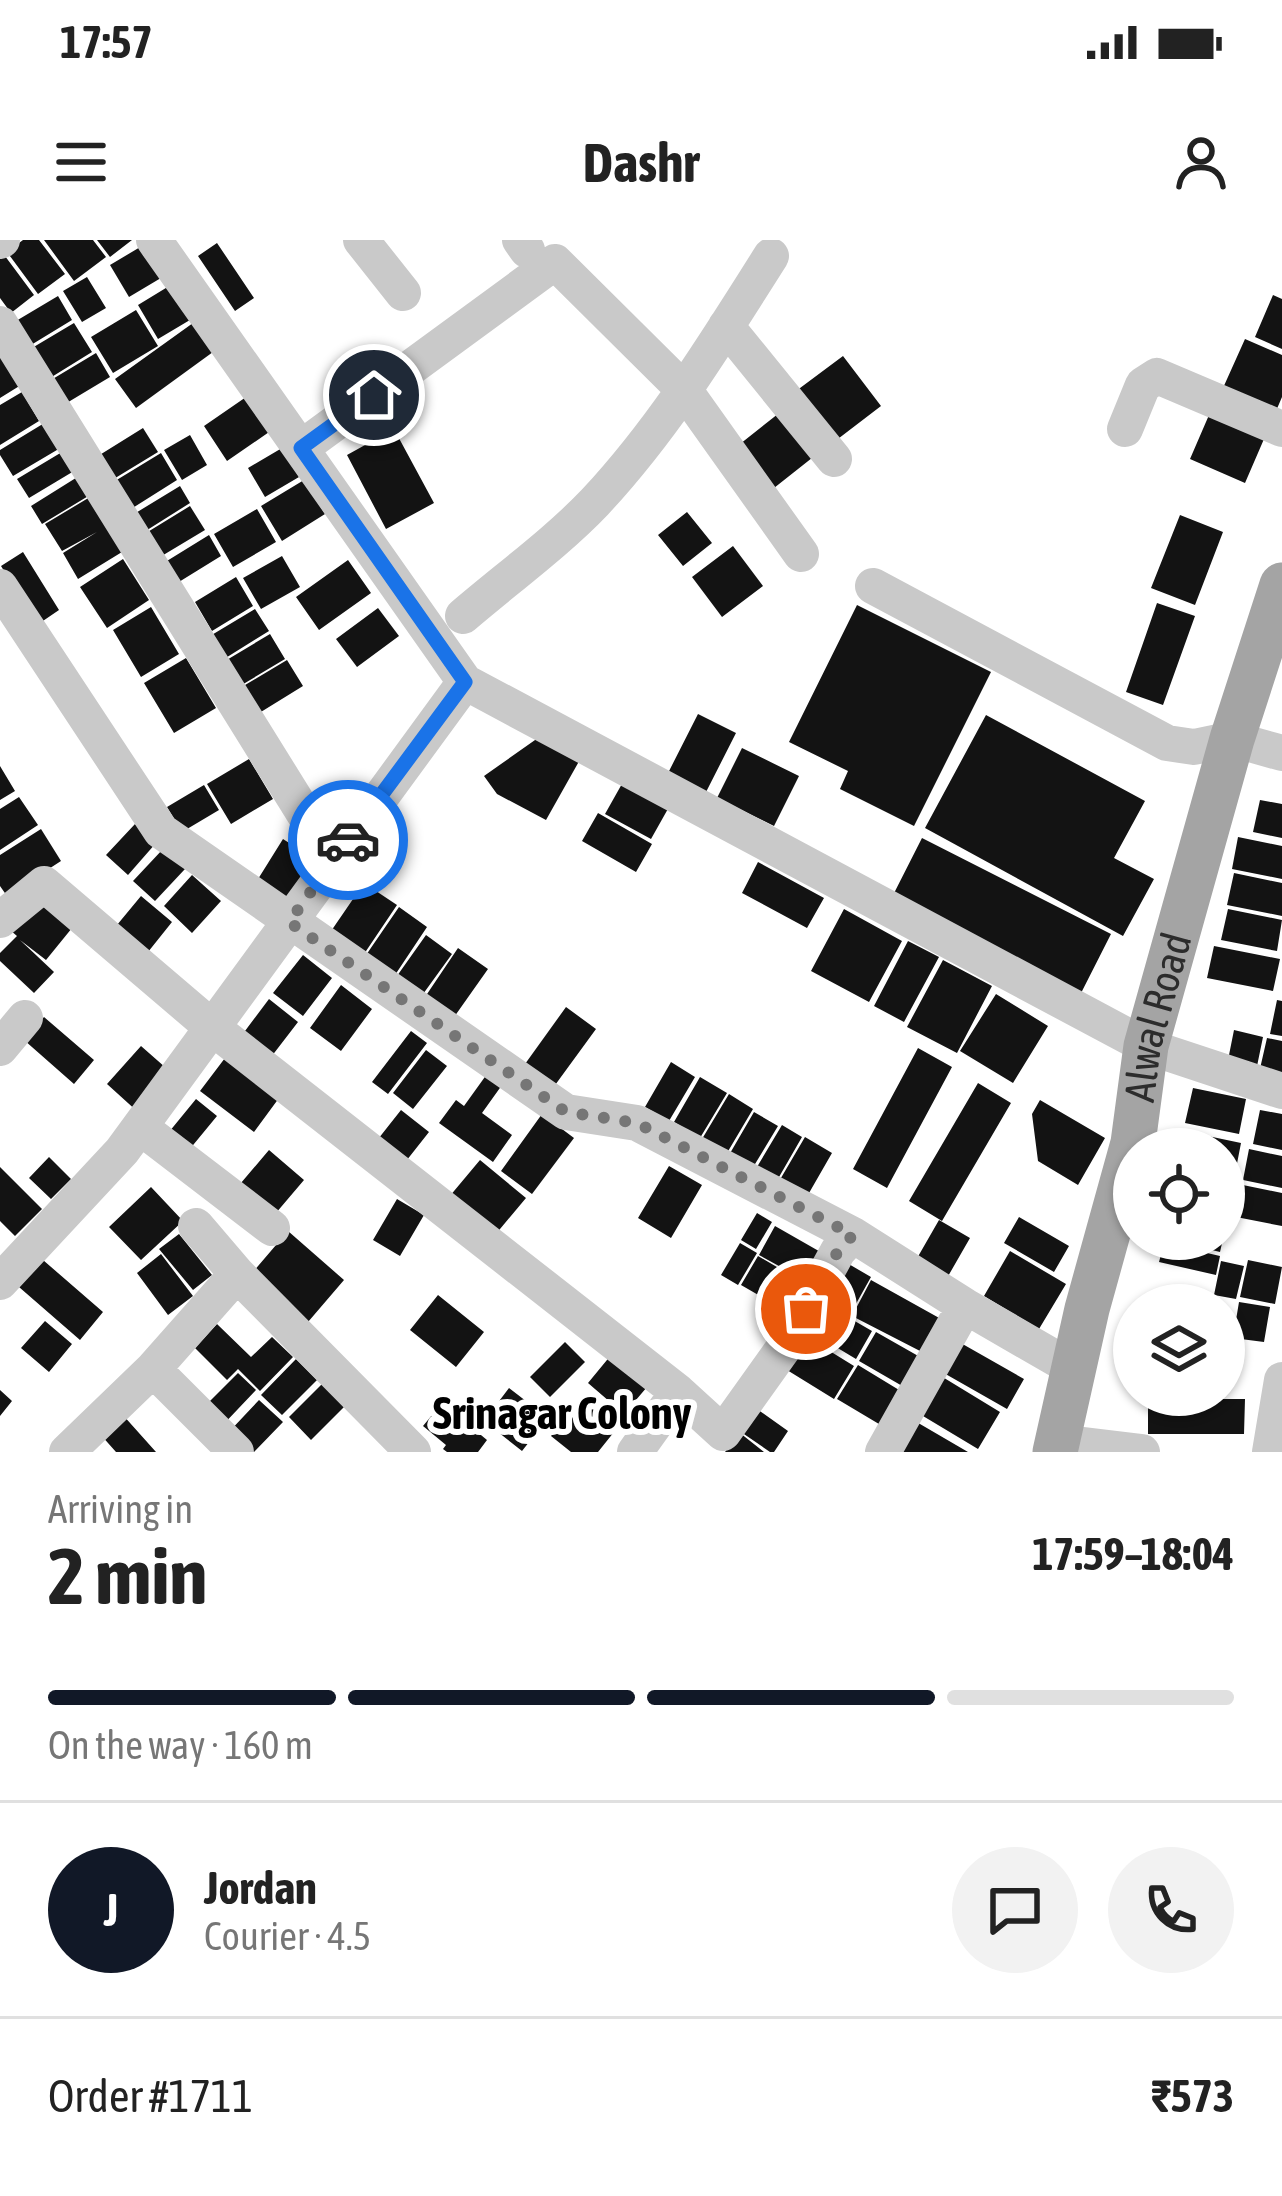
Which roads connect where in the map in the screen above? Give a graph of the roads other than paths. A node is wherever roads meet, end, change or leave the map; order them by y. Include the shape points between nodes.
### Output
1 (154, 240) edge
2 (361, 240) edge
3 (771, 256) dead end
4 (403, 293) dead end
5 (0, 324) edge
6 (727, 326) junction
7 (685, 392) junction
8 (1125, 429) dead end
9 (1282, 429) edge
10 (301, 448) junction
11 (834, 459) dead end
12 (801, 554) dead end
13 (1282, 585) edge
14 (873, 586) dead end
15 (0, 587) edge
16 (463, 616) dead end
17 (465, 682) junction
18 (1232, 739) junction
19 (1282, 753) edge
20 (333, 860) junction
21 (0, 920) edge
22 (289, 922) junction
23 (26, 1018) dead end
24 (214, 1029) junction
25 (1146, 1046) junction
26 (0, 1048) edge
27 (1282, 1091) edge
28 (140, 1127) junction
29 (196, 1226) dead end
30 (272, 1228) dead end
31 (853, 1235) junction
32 (237, 1274) junction
33 (0, 1282) edge
34 (965, 1306) junction
35 (153, 1369) junction
36 (1074, 1369) junction
37 (1282, 1380) edge
38 (678, 1392) junction
39 (1057, 1447) edge
40 (68, 1452) edge
41 (236, 1452) edge
42 (413, 1452) edge
43 (635, 1452) edge
44 (883, 1452) edge
45 (1142, 1452) edge
46 (1270, 1452) edge

1 - 10 street
2 - 4 street
3 - 6 street
5 - 20 street
6 - 7 street
6 - 11 street
7 - 10 street via 555,262
7 - 12 street
7 - 16 street via 592,505
8 - 9 street via 1143,385 1157,376
10 - 17 street
13 - 18 main road, Alwal Road
14 - 18 street via 1167,743
15 - 22 street via 161,831
17 - 20 street
17 - 25 street
18 - 19 street
18 - 25 main road, Alwal Road
20 - 22 street
21 - 24 street via 44,884
22 - 24 street
22 - 31 street via 566,1112 637,1123
23 - 26 street
24 - 28 street
24 - 38 street
25 - 27 street
25 - 36 main road, Alwal Road via 1133,1143
28 - 30 street
28 - 33 street
29 - 32 street
31 - 34 street
31 - 38 street via 723,1433
32 - 35 street
32 - 42 street
34 - 36 street
34 - 44 street
35 - 40 street
35 - 41 street
36 - 39 main road, Alwal Road
37 - 46 street
38 - 43 street
39 - 45 street

